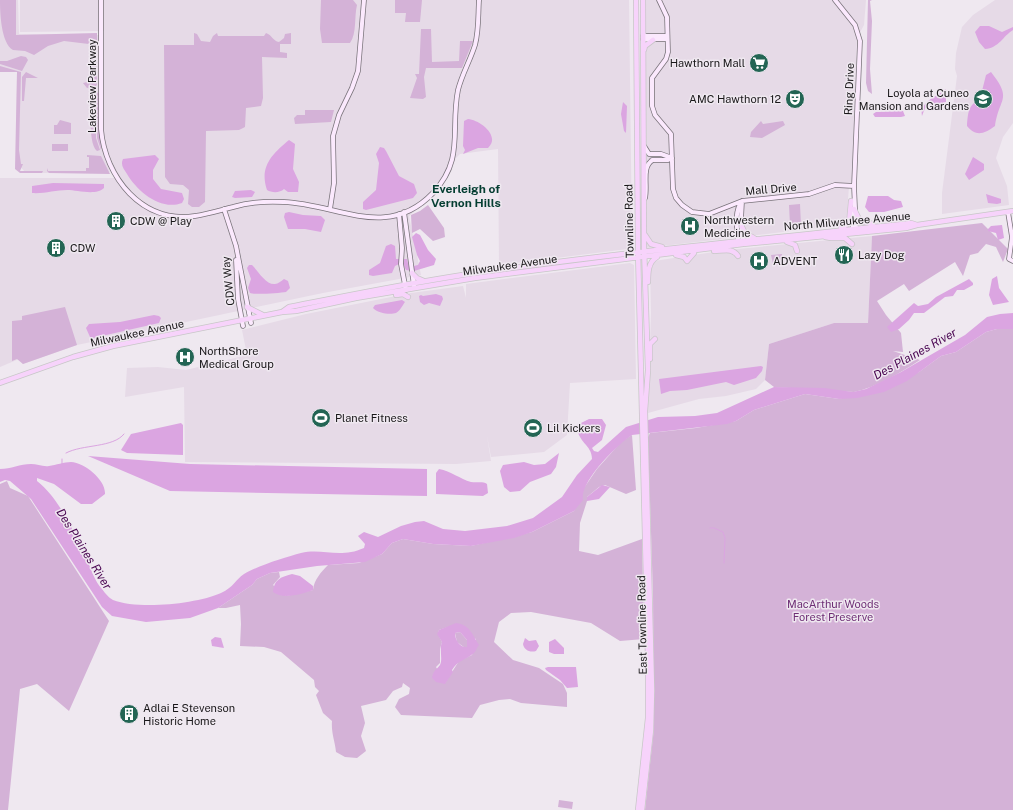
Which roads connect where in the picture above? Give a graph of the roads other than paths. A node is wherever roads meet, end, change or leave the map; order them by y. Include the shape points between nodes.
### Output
1 (101, 0) edge
2 (364, 0) edge
3 (479, 0) edge
4 (636, 0) edge
5 (643, 0) edge
6 (659, 0) edge
7 (835, 0) edge
8 (643, 38) junction
9 (667, 39) junction
10 (653, 40) junction
11 (643, 53) junction
12 (644, 146) junction
13 (664, 156) junction
14 (644, 158) junction
15 (672, 158) junction
16 (653, 160) junction
17 (854, 186) junction
18 (644, 201) junction
19 (742, 201) junction
20 (851, 201) junction
21 (728, 206) junction
22 (224, 209) junction
23 (330, 209) junction
24 (854, 210) junction
25 (404, 212) junction
26 (1010, 212) edge
27 (399, 214) junction
28 (737, 215) junction
29 (886, 225) junction
30 (917, 225) junction
31 (742, 227) junction
32 (826, 231) junction
33 (854, 231) junction
34 (644, 232) junction
35 (233, 235) junction
36 (824, 236) junction
37 (760, 238) junction
38 (807, 239) junction
39 (730, 241) joint
40 (741, 241) junction
41 (785, 241) junction
42 (852, 244) dead end
43 (690, 245) junction
44 (708, 249) junction
45 (644, 251) junction
46 (697, 251) junction
47 (638, 252) junction
48 (675, 254) junction
49 (660, 256) junction
50 (738, 256) dead end
51 (638, 257) junction
52 (644, 257) junction
53 (628, 258) junction
54 (1013, 260) edge
55 (639, 268) junction
56 (412, 272) junction
57 (426, 282) junction
58 (414, 286) junction
59 (406, 288) junction
60 (364, 297) junction
61 (408, 297) dead end
62 (247, 306) junction
63 (282, 312) junction
64 (265, 315) junction
65 (242, 320) junction
66 (250, 321) junction
67 (243, 326) dead end
68 (647, 332) junction
69 (656, 339) dead end
70 (648, 382) junction
71 (0, 383) edge
72 (643, 412) junction
73 (644, 440) junction
74 (638, 810) edge
75 (642, 810) edge

1 - 22 street, Lakeview Parkway via 101,129 105,152 117,179 136,200 147,208 164,214 195,216
2 - 23 street via 358,71 333,136 334,183
3 - 25 street, Lakeview Parkway via 476,40 457,97 456,142 451,164 433,193
4 - 47 main road, Townline Road
5 - 8 main road, Townline Road
6 - 9 street, Mall Drive via 667,17
7 - 17 street, Ring Drive via 855,25 860,41
8 - 9 street via 665,36
8 - 10 street
8 - 11 main road, Townline Road
9 - 10 street
9 - 15 street, Mall Drive via 667,56 652,78 652,106 655,115 671,134
10 - 11 main road via 645,46
11 - 12 main road, Townline Road
12 - 13 street via 649,154
12 - 14 main road, Townline Road
13 - 14 street
13 - 15 street
14 - 16 street
14 - 18 main road, Townline Road
15 - 16 street
15 - 21 street, Mall Drive via 673,189 676,198 684,207 692,212 704,214
16 - 18 street via 646,167
17 - 19 street, Mall Drive via 835,185 809,194
17 - 20 street, Ring Drive
17 - 24 street, Ring Drive
18 - 34 main road, Townline Road
19 - 21 street, Mall Drive
19 - 28 street via 738,205
19 - 31 street
20 - 32 main road via 849,223 839,229
20 - 33 street, Ring Drive
21 - 28 street via 733,208
22 - 23 street, Lakeview Parkway via 270,202 303,203
22 - 35 street, CDW Way
23 - 27 street, Lakeview Parkway via 367,218
24 - 29 main road via 860,221 866,224
24 - 33 street, Ring Drive
25 - 27 street, Lakeview Parkway
25 - 56 street
26 - 30 main road, North Milwaukee Avenue
26 - 54 street via 1012,237 1009,259
27 - 59 street via 401,259
28 - 40 street
29 - 30 main road, North Milwaukee Avenue via 911,222
29 - 33 main road, North Milwaukee Avenue
30 - 33 main road, North Milwaukee Avenue
31 - 37 main road via 752,238
31 - 40 street
32 - 33 main road, North Milwaukee Avenue
32 - 37 main road, North Milwaukee Avenue
33 - 36 main road, North Milwaukee Avenue
34 - 43 main road via 650,244 659,248
34 - 45 main road, Townline Road
35 - 62 street, CDW Way
35 - 65 street, CDW Way via 231,238
36 - 38 main road, North Milwaukee Avenue
36 - 42 main road via 845,238
37 - 40 main road, North Milwaukee Avenue
38 - 41 main road, North Milwaukee Avenue
38 - 41 main road via 798,245 798,250 795,245
39 - 40 main road, North Milwaukee Avenue
39 - 43 main road, Milwaukee Avenue
40 - 41 main road, North Milwaukee Avenue
40 - 44 main road, Milwaukee Avenue
43 - 45 main road, Milwaukee Avenue
44 - 46 main road, Milwaukee Avenue
44 - 50 main road via 729,249
45 - 47 main road, Milwaukee Avenue
45 - 52 main road, Townline Road
46 - 48 main road, Milwaukee Avenue
46 - 48 main road via 690,255 687,261
47 - 51 main road, Townline Road
47 - 57 main road, Milwaukee Avenue via 474,273
48 - 49 main road, Milwaukee Avenue
49 - 52 main road, Milwaukee Avenue
49 - 68 main road via 650,264
51 - 52 main road, Milwaukee Avenue
51 - 53 main road, Milwaukee Avenue
51 - 55 main road, Townline Road
52 - 68 main road, Townline Road
53 - 55 main road
53 - 58 main road, Milwaukee Avenue
55 - 72 main road, Townline Road
56 - 57 main road
56 - 58 street
57 - 58 main road, Milwaukee Avenue
58 - 59 main road, Milwaukee Avenue
59 - 60 main road, Milwaukee Avenue
59 - 63 main road, Milwaukee Avenue via 289,307
60 - 61 main road via 403,294
60 - 63 main road, Milwaukee Avenue
62 - 64 main road
62 - 66 street, CDW Way
63 - 64 main road, Milwaukee Avenue
64 - 66 main road, Milwaukee Avenue
65 - 66 main road, Milwaukee Avenue
65 - 67 street, CDW Way
65 - 71 main road, Milwaukee Avenue via 89,353
68 - 70 main road, Townline Road
69 - 70 main road via 650,344
70 - 72 main road, Townline Road
72 - 73 main road, Townline Road
73 - 74 main road, East Townline Road via 648,718
73 - 75 main road, East Townline Road via 652,690 651,730

